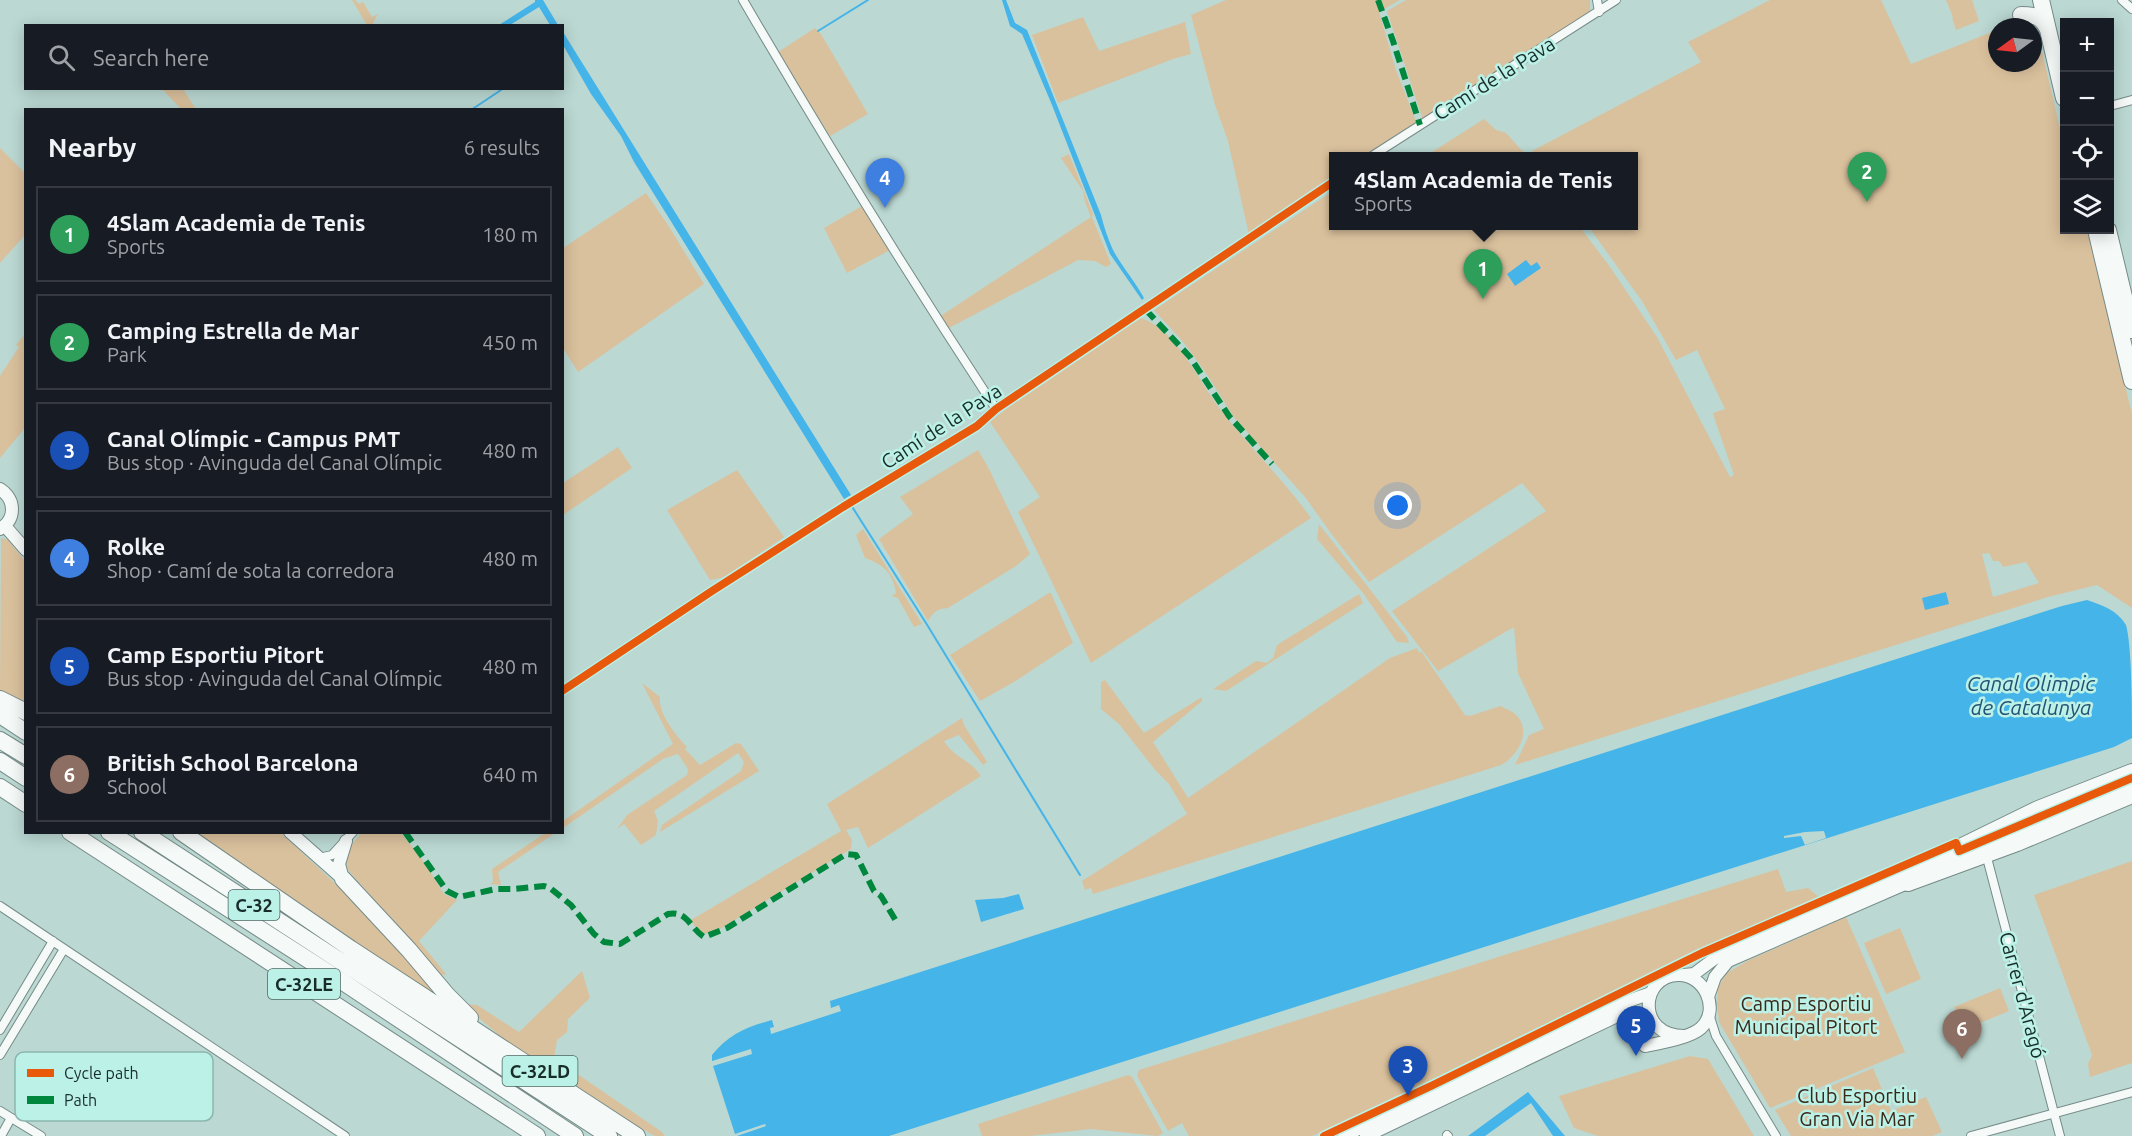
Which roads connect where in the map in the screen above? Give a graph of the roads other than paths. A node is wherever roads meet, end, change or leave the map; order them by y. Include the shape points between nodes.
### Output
1 (743, 0) edge
2 (1597, 0) edge
3 (1616, 0) edge
4 (2035, 0) edge
5 (2041, 0) edge
6 (2053, 0) edge
7 (2122, 0) edge
8 (2132, 9) edge
9 (1599, 12) junction
10 (2048, 30) junction
11 (2060, 31) edge
12 (2060, 81) edge
13 (2132, 100) edge
14 (2114, 105) edge
15 (1378, 152) edge
16 (1329, 185) edge
17 (2097, 234) edge
18 (2109, 234) edge
19 (2132, 330) edge
20 (2132, 381) edge
21 (996, 409) junction
22 (0, 489) edge
23 (3, 528) edge
24 (24, 548) edge
25 (564, 690) edge
26 (0, 699) edge
27 (24, 711) edge
28 (0, 715) edge
29 (24, 731) edge
30 (0, 740) edge
31 (24, 755) edge
32 (0, 761) edge
33 (2132, 772) edge
34 (24, 777) edge
35 (2132, 785) edge
36 (0, 787) edge
37 (2132, 795) edge
38 (24, 803) edge
39 (73, 834) edge
40 (112, 834) edge
41 (145, 834) edge
42 (178, 834) edge
43 (184, 834) edge
44 (292, 834) edge
45 (347, 840) edge
46 (1986, 854) junction
47 (315, 856) junction
48 (343, 879) junction
49 (1904, 879) junction
50 (0, 906) edge
51 (53, 941) junction
52 (64, 949) junction
53 (1684, 975) junction
54 (365, 978) junction
55 (1651, 993) junction
56 (1708, 997) junction
57 (1709, 1014) junction
58 (1654, 1022) junction
59 (0, 1030) edge
60 (1697, 1031) junction
61 (1684, 1036) junction
62 (1716, 1036) junction
63 (494, 1042) junction
64 (0, 1055) edge
65 (2132, 1092) edge
66 (0, 1111) edge
67 (2054, 1114) junction
68 (11, 1118) junction
69 (15, 1120) edge
70 (16, 1121) edge
71 (1, 1136) edge
72 (41, 1136) edge
73 (345, 1136) edge
74 (537, 1136) edge
75 (575, 1136) edge
76 (609, 1136) edge
77 (637, 1136) edge
78 (1344, 1136) edge
79 (1366, 1136) edge
80 (1776, 1136) edge
81 (1974, 1136) edge
82 (2060, 1136) edge

1 - 21 street via 818,128
2 - 9 street
3 - 9 street, Camí de la Pava
4 - 10 highway via 2021,15 2037,16
5 - 10 highway
6 - 11 highway
7 - 8 street
9 - 15 street, Camí de la Pava
10 - 12 highway
13 - 14 street
16 - 21 street, Camí de la Pava
17 - 20 highway
18 - 19 highway
21 - 25 street, Camí de la Pava via 977,426 843,507
22 - 23 street via 13,508
23 - 24 street
26 - 27 highway
28 - 29 highway
30 - 31 highway
32 - 34 highway
33 - 49 highway via 2038,809
35 - 49 street
36 - 38 highway
37 - 46 highway
39 - 74 highway, C-32LE
40 - 75 highway, C-32
41 - 54 highway, C-32
42 - 54 highway
43 - 63 highway, C-32LD
44 - 47 street
45 - 47 street via 328,857
45 - 48 street via 339,864
46 - 49 highway
46 - 67 street, Carrer d'Aragó
47 - 48 street
48 - 63 highway
49 - 53 street via 1726,950 1694,974
49 - 56 street via 1728,961 1715,977
50 - 51 street
51 - 52 street
51 - 59 street
52 - 64 street
52 - 73 street
53 - 55 street via 1659,982
53 - 56 street via 1700,982
54 - 76 highway, C-32
55 - 58 street via 1648,1003
55 - 78 street via 1606,1009
56 - 57 street
57 - 60 street
57 - 62 street
58 - 61 street via 1666,1034
58 - 61 street via 1656,1036 1645,1046
58 - 79 street via 1635,1013 1608,1019
60 - 61 street
60 - 62 street
62 - 80 street
63 - 77 highway, C-32LD
65 - 67 street
66 - 68 street
67 - 81 street
67 - 82 street, Carrer d'Aragó
68 - 69 street
68 - 71 street
70 - 72 street

